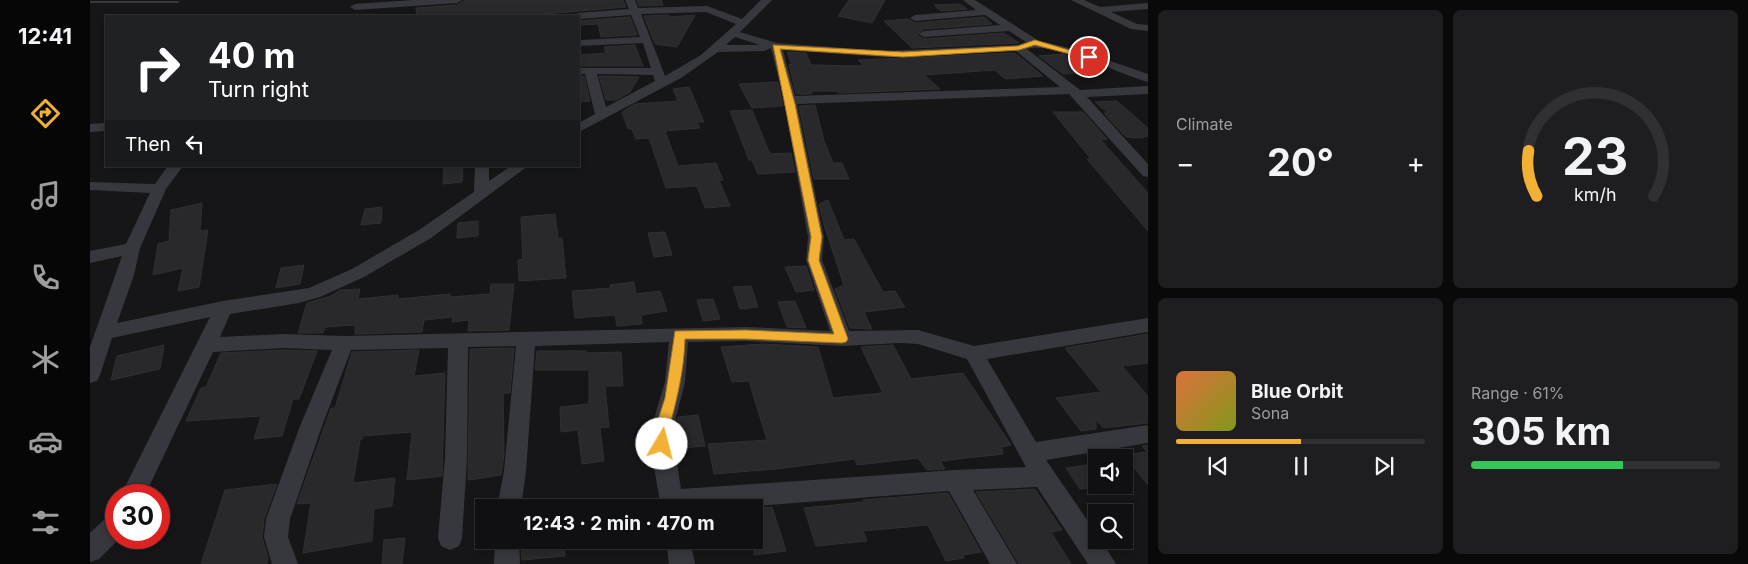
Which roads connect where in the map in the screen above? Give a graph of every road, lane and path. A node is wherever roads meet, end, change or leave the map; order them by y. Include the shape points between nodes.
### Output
1 (457, 0) edge
2 (767, 0) edge
3 (968, 0) edge
4 (1076, 0) edge
5 (90, 2) edge
6 (178, 2) dead end
7 (355, 6) edge
8 (1148, 6) edge
9 (633, 8) edge
10 (1100, 10) junction
11 (987, 12) junction
12 (580, 16) edge
13 (915, 18) dead end
14 (742, 23) junction
15 (1009, 28) junction
16 (1148, 28) edge
17 (732, 33) junction
18 (924, 34) dead end
19 (647, 40) junction
20 (1035, 43) junction
21 (580, 44) edge
22 (776, 47) junction
23 (1019, 48) junction
24 (714, 49) junction
25 (584, 71) edge
26 (659, 77) junction
27 (1148, 78) edge
28 (1148, 90) edge
29 (1075, 92) junction
30 (1134, 92) junction
31 (790, 100) junction
32 (1148, 102) edge
33 (602, 115) junction
34 (105, 127) edge
35 (580, 127) edge
36 (90, 128) edge
37 (175, 167) edge
38 (482, 167) edge
39 (520, 167) edge
40 (1148, 173) edge
41 (90, 186) edge
42 (159, 189) junction
43 (482, 194) junction
44 (132, 248) junction
45 (90, 257) edge
46 (223, 308) junction
47 (1148, 325) edge
48 (105, 333) junction
49 (679, 335) junction
50 (526, 339) junction
51 (842, 339) junction
52 (458, 341) junction
53 (344, 344) junction
54 (207, 345) junction
55 (974, 354) junction
56 (90, 375) edge
57 (1148, 434) edge
58 (1030, 453) junction
59 (1043, 476) junction
60 (955, 480) junction
61 (139, 484) edge
62 (511, 499) edge
63 (671, 499) edge
64 (731, 499) edge
65 (105, 536) edge
66 (450, 538) dead end
67 (507, 549) edge
68 (680, 549) edge
69 (90, 550) edge
70 (285, 564) edge
71 (506, 564) edge
72 (682, 564) edge
73 (1004, 564) edge
74 (1103, 564) edge

1 - 7 street
2 - 14 street
3 - 11 street
4 - 10 street
5 - 6 lane
8 - 10 street
9 - 12 street
9 - 14 street via 707,9
9 - 19 street
10 - 16 street via 1135,27
11 - 13 street
11 - 15 street
14 - 17 street
15 - 18 street
15 - 20 street
17 - 22 street
17 - 24 street
19 - 21 street
19 - 26 street
20 - 23 street
20 - 27 street via 1074,52
22 - 23 street via 903,55
22 - 24 street
22 - 31 street
23 - 29 street
24 - 26 street via 689,70
25 - 26 street
25 - 33 street
26 - 33 street
28 - 30 street
29 - 30 street
29 - 31 street
29 - 40 street
30 - 32 street
31 - 51 street via 816,237 814,260
33 - 35 street
34 - 36 street
37 - 42 street
38 - 43 street
39 - 43 street
41 - 42 street
42 - 44 street
43 - 46 street via 385,258 314,293
44 - 45 street
44 - 48 street
46 - 48 street
46 - 54 street
47 - 55 street
48 - 56 street
49 - 50 street
49 - 51 street via 746,334
49 - 63 street via 676,375 662,432
50 - 52 street
50 - 62 street
51 - 55 street via 918,337
52 - 53 street
52 - 66 street via 456,458
53 - 54 street via 284,341
53 - 70 street via 278,519 276,537
54 - 61 street
55 - 58 street
57 - 58 street
58 - 59 street
59 - 60 street
59 - 74 street
60 - 64 street
60 - 73 street
65 - 69 street
67 - 71 street
68 - 72 street

